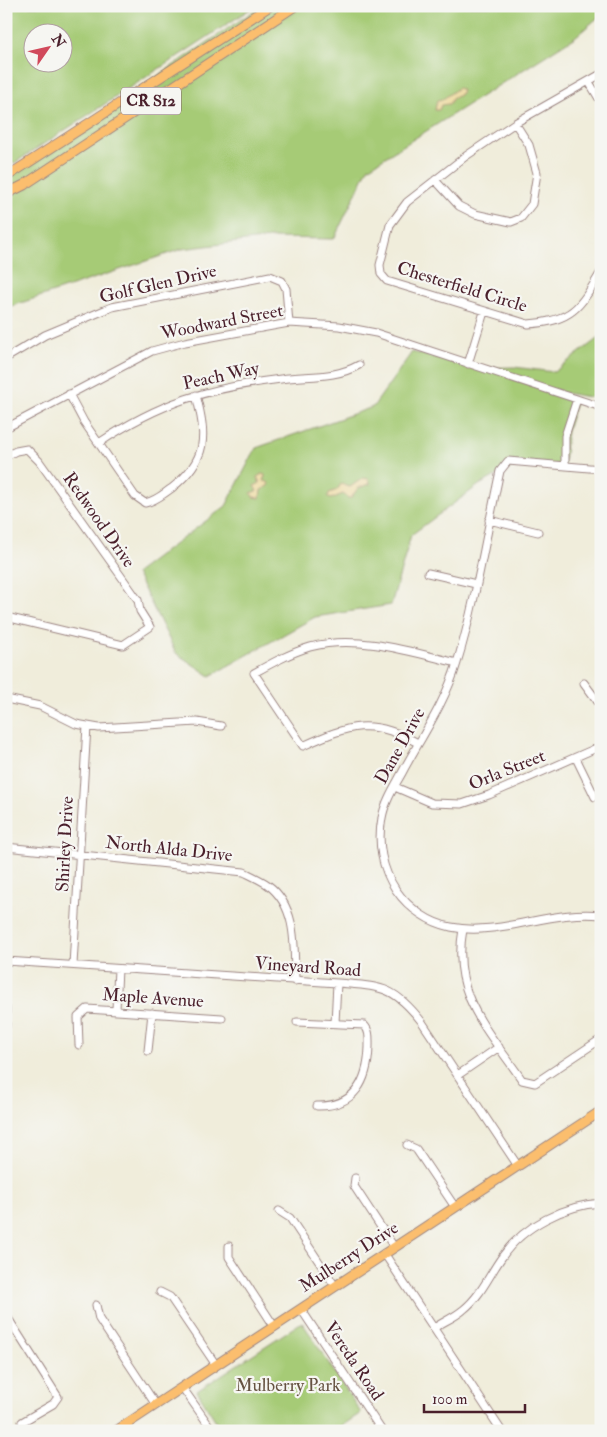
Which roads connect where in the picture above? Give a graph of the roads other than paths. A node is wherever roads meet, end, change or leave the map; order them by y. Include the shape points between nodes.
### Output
1 (270, 6) edge
2 (283, 6) edge
3 (294, 6) edge
4 (273, 20) junction
5 (601, 74) edge
6 (589, 82) junction
7 (601, 102) edge
8 (515, 123) junction
9 (6, 177) edge
10 (435, 180) junction
11 (6, 194) edge
12 (601, 272) edge
13 (484, 312) junction
14 (289, 323) junction
15 (6, 358) edge
16 (468, 364) junction
17 (359, 365) dead end
18 (69, 394) junction
19 (196, 395) junction
20 (576, 399) junction
21 (601, 406) edge
22 (6, 428) edge
23 (99, 443) junction
24 (6, 456) edge
25 (565, 466) junction
26 (601, 469) edge
27 (489, 520) junction
28 (538, 532) dead end
29 (428, 573) dead end
30 (476, 584) junction
31 (6, 617) edge
32 (457, 664) junction
33 (584, 683) dead end
34 (6, 699) edge
35 (601, 706) edge
36 (87, 726) junction
37 (220, 726) dead end
38 (418, 744) junction
39 (601, 746) edge
40 (576, 758) junction
41 (395, 787) junction
42 (595, 797) dead end
43 (6, 847) edge
44 (80, 856) junction
45 (601, 915) edge
46 (463, 928) junction
47 (6, 961) edge
48 (73, 965) junction
49 (118, 969) junction
50 (295, 981) junction
51 (337, 983) junction
52 (6, 1008) edge
53 (116, 1009) junction
54 (152, 1013) junction
55 (222, 1018) dead end
56 (297, 1022) dead end
57 (335, 1023) junction
58 (6, 1026) edge
59 (601, 1039) edge
60 (79, 1045) dead end
61 (499, 1047) junction
62 (148, 1052) dead end
63 (458, 1075) junction
64 (317, 1106) dead end
65 (601, 1111) edge
66 (407, 1145) dead end
67 (518, 1166) junction
68 (355, 1178) dead end
69 (601, 1203) edge
70 (455, 1207) junction
71 (279, 1211) dead end
72 (229, 1246) dead end
73 (394, 1247) junction
74 (384, 1253) junction
75 (335, 1286) junction
76 (160, 1292) dead end
77 (96, 1305) dead end
78 (301, 1309) junction
79 (6, 1316) edge
80 (274, 1326) junction
81 (434, 1328) junction
82 (216, 1365) junction
83 (182, 1387) junction
84 (156, 1405) junction
85 (22, 1422) dead end
86 (501, 1430) edge
87 (116, 1431) edge
88 (213, 1431) edge
89 (382, 1431) edge

1 - 9 main road, CR S12
2 - 4 main road
3 - 4 main road, CR S12
4 - 11 main road, CR S12
5 - 6 street, Chesterfield Circle
6 - 7 street
6 - 8 street, Chesterfield Circle
8 - 10 street, Chesterfield Circle
8 - 10 street via 529,145 537,173 532,204 521,218 511,222 475,214 459,206
10 - 13 street, Chesterfield Circle via 407,202 390,225 380,265 381,274 387,281
12 - 13 street, Chesterfield Circle via 584,300 574,310 551,322 528,324
13 - 16 street
14 - 15 street, Golf Glen Drive via 286,289 282,281 270,276 112,307 45,335
14 - 16 street, Woodward Street via 339,326 376,334
14 - 18 street, Woodward Street via 152,351
16 - 20 street, Woodward Street
17 - 19 street, Peach Way via 343,374 281,379
18 - 22 street, Woodward Street
18 - 23 street
19 - 23 street, Peach Way via 149,412
19 - 23 street via 204,444 199,458 186,476 154,501 145,503 135,496
20 - 21 street, Woodward Street
20 - 25 street via 565,436
24 - 31 street, Redwood Drive via 27,449 39,461 138,600 140,611 150,627 123,645
25 - 26 street
25 - 27 street, Dane Drive via 508,461 503,464
27 - 28 street
27 - 30 street, Dane Drive
29 - 30 street
30 - 32 street, Dane Drive
32 - 38 street, Dane Drive via 441,704
32 - 38 street via 405,650 333,643 310,647 254,674 303,746 340,729 367,727 385,728
33 - 35 street
34 - 36 street via 40,706
36 - 37 street via 197,722
36 - 44 street, Shirley Drive
38 - 41 street, Dane Drive
39 - 40 street, Orla Street
40 - 41 street, Orla Street via 489,796 462,804 432,803
40 - 42 street
41 - 46 street, Dane Drive via 382,818 380,844 393,886 418,913 451,927
43 - 44 street, North Alda Drive
44 - 48 street, Shirley Drive
44 - 50 street, North Alda Drive via 244,872 269,886 278,896 292,925
45 - 46 street, Dane Drive via 582,913 474,930
46 - 61 street via 459,960 464,988
47 - 48 street, Vineyard Road
48 - 49 street, Vineyard Road
49 - 50 street, Vineyard Road
49 - 53 street
50 - 51 street, Vineyard Road
51 - 57 street
51 - 63 street, Vineyard Road via 378,987 401,998 422,1022
52 - 58 street
53 - 54 street, Maple Avenue
53 - 60 street, Maple Avenue via 88,1008 82,1012 78,1017
54 - 55 street, Maple Avenue
54 - 62 street
56 - 57 street
57 - 64 street via 364,1025 369,1033 368,1067 361,1086 344,1101
59 - 61 street via 535,1083 522,1080
61 - 63 street
63 - 67 street, Vineyard Road
65 - 67 main road, Mulberry Drive
66 - 70 street via 416,1149
67 - 70 main road, Mulberry Drive
68 - 73 street via 354,1186
69 - 81 street via 584,1204 554,1214 519,1238 463,1310
70 - 73 main road, Mulberry Drive
71 - 75 street via 290,1218
72 - 80 street via 229,1257
73 - 74 main road, Mulberry Drive
74 - 75 main road, Mulberry Drive
74 - 81 street
75 - 78 main road, Mulberry Drive
76 - 82 street via 170,1296
77 - 84 street via 98,1319
78 - 80 main road, Mulberry Drive
78 - 89 street, Vereda Road
79 - 85 street via 58,1397 53,1404
80 - 82 main road, Mulberry Drive
81 - 86 street
82 - 83 main road, Mulberry Drive
83 - 84 main road, Mulberry Drive
83 - 88 street
84 - 87 main road, Mulberry Drive

